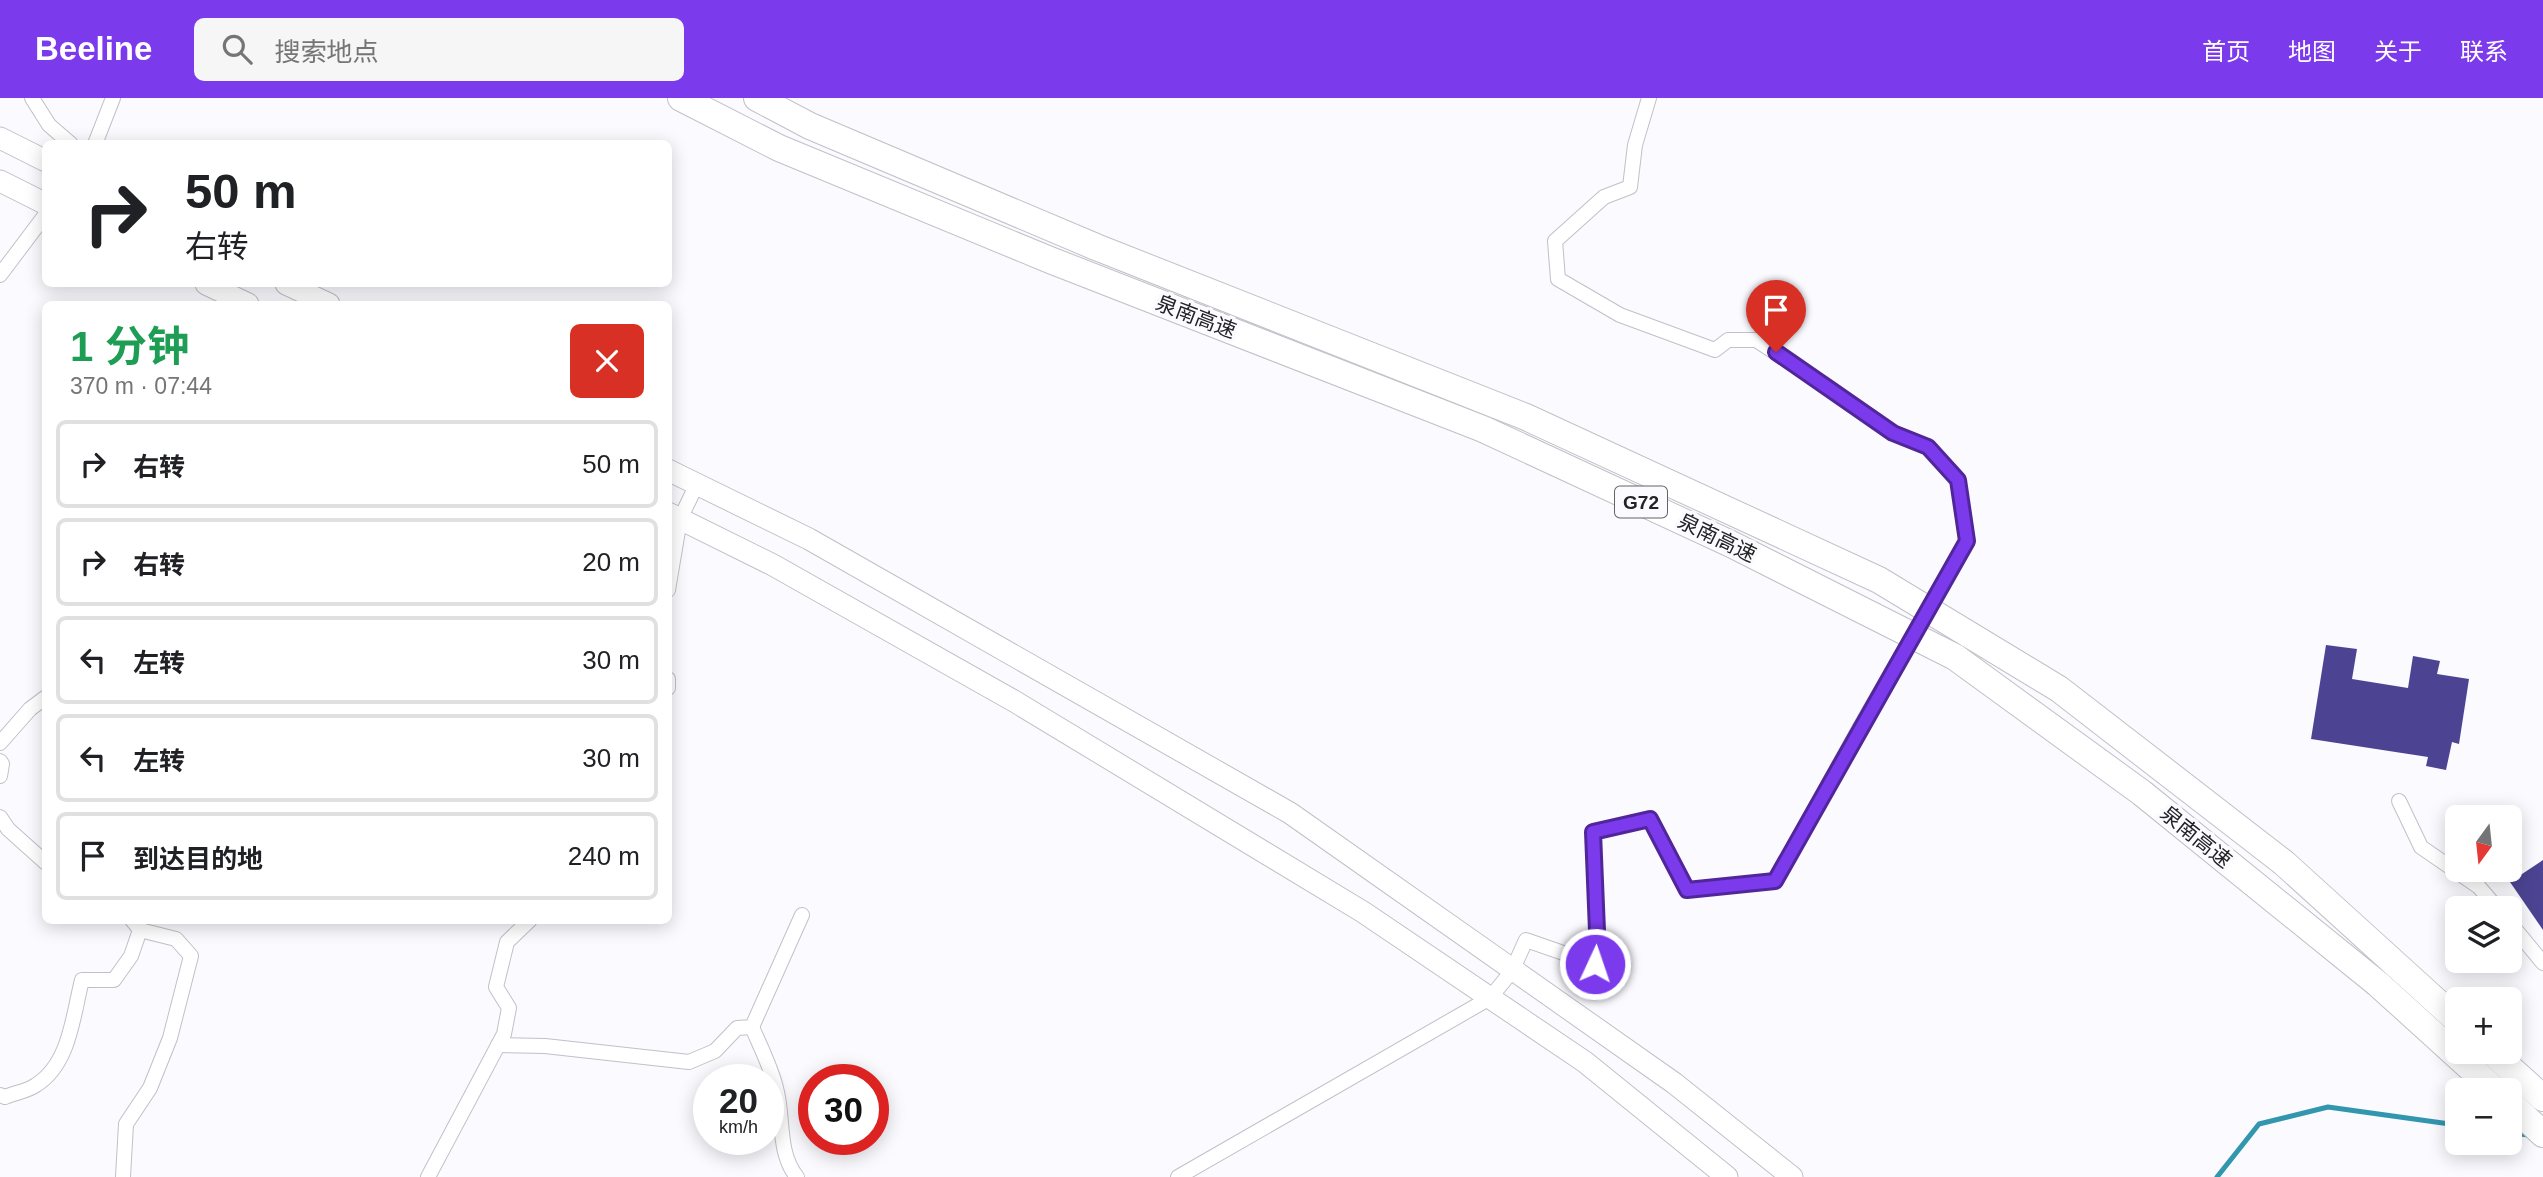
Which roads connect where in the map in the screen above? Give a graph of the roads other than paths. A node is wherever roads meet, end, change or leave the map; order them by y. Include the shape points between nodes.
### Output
1 (32, 98) edge
2 (113, 98) edge
3 (681, 98) edge
4 (757, 98) edge
5 (1649, 98) edge
6 (0, 138) edge
7 (66, 140) edge
8 (97, 140) edge
9 (42, 159) edge
10 (0, 181) edge
11 (42, 202) edge
12 (42, 219) edge
13 (0, 275) edge
14 (211, 287) edge
15 (292, 287) edge
16 (242, 301) edge
17 (323, 301) edge
18 (672, 472) edge
19 (697, 484) junction
20 (674, 516) edge
21 (672, 541) edge
22 (42, 700) edge
23 (0, 743) edge
24 (0, 761) edge
25 (0, 776) edge
26 (2399, 801) dead end
27 (0, 817) edge
28 (42, 860) edge
29 (2487, 896) edge
30 (802, 915) dead end
31 (526, 924) edge
32 (136, 925) edge
33 (2522, 938) edge
34 (2543, 963) edge
35 (1512, 971) junction
36 (1490, 998) junction
37 (2445, 1009) edge
38 (752, 1027) junction
39 (498, 1045) junction
40 (2505, 1064) edge
41 (2482, 1078) edge
42 (0, 1095) edge
43 (2543, 1098) edge
44 (2522, 1114) edge
45 (2543, 1134) edge
46 (123, 1177) edge
47 (428, 1177) edge
48 (797, 1177) edge
49 (1178, 1177) edge
50 (1727, 1177) edge
51 (1791, 1177) edge

1 - 7 street via 48,125
2 - 8 street
3 - 41 highway, 泉南高速 / G72 via 779,148 1050,260 1483,429 1731,544 1955,657 2142,793 2378,984
4 - 37 highway, 泉南高速 / G72 via 1096,247 1527,417 1879,580 2059,689 2284,863
5 - 35 street, bridge via 1635,145 1630,187 1604,197 1555,241 1558,279 1620,315 1715,350 1728,340 1756,340 1893,433 1928,447 1958,480 1967,541 1775,881 1687,890 1650,819 1593,832 1595,964 1526,940
6 - 9 main road
10 - 11 main road
12 - 13 street
14 - 16 main road
15 - 17 main road
18 - 19 main road
19 - 20 street
19 - 35 main road via 809,539 1290,813
20 - 21 street
20 - 36 main road via 773,565 1014,701 1363,912
22 - 23 street
24 - 25 street
26 - 29 street via 2421,848
27 - 28 street
30 - 38 street
31 - 39 street via 507,942 496,987 509,1008
32 - 42 street via 131,956 114,980 82,979 63,1055 53,1069 36,1085
32 - 46 street via 177,939 191,956 170,1038 149,1088 126,1124
33 - 34 street
35 - 36 street
35 - 51 main road via 1674,1083
36 - 49 street
36 - 50 main road via 1585,1062
38 - 39 street via 737,1027 715,1051 689,1062
38 - 48 street via 777,1088 782,1138
39 - 47 street
40 - 43 highway
44 - 45 highway

